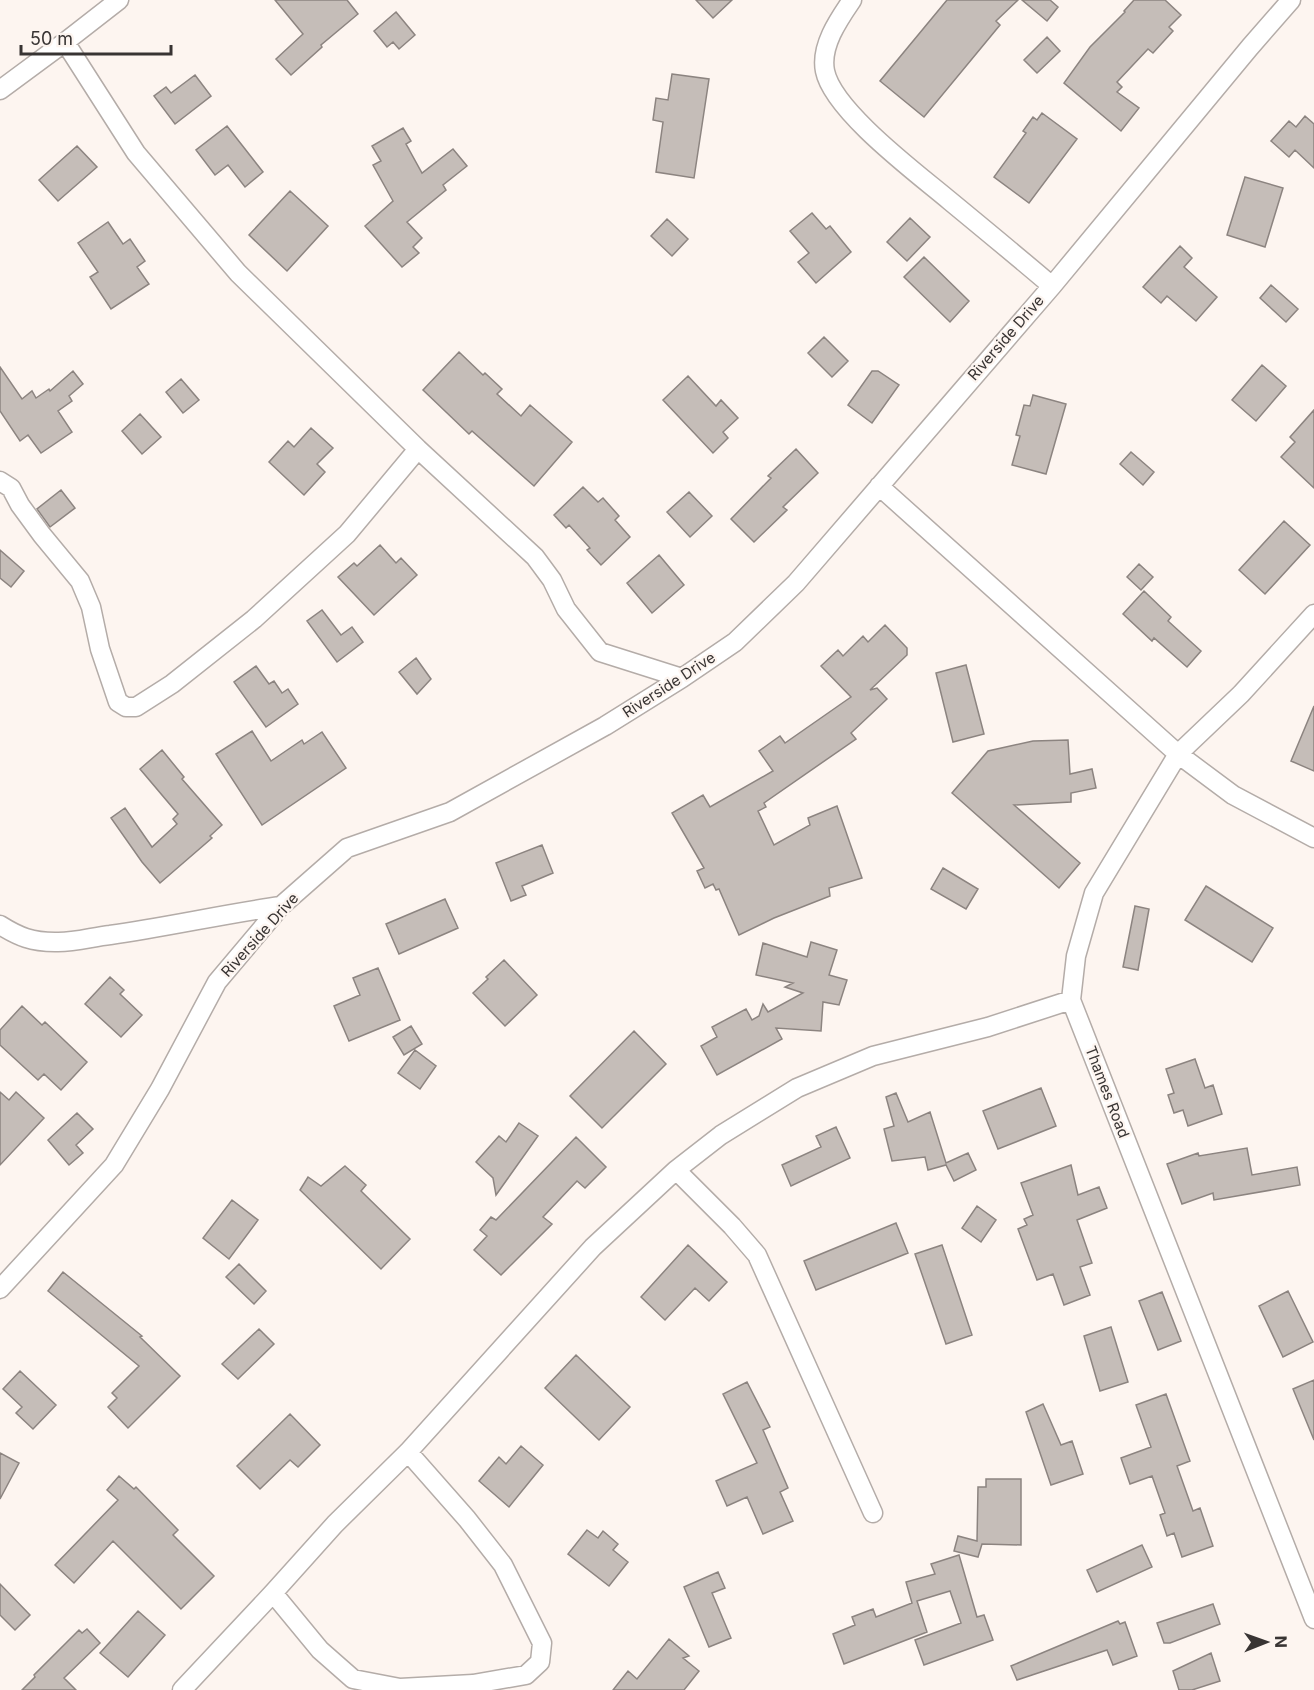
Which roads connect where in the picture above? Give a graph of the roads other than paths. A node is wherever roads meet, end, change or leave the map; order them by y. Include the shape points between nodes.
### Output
1 (119, 0) edge
2 (852, 0) edge
3 (1291, 0) edge
4 (65, 42) junction
5 (0, 90) edge
6 (1052, 285) junction
7 (418, 449) junction
8 (0, 481) edge
9 (879, 486) junction
10 (1314, 614) edge
11 (682, 678) junction
12 (1178, 754) junction
13 (1314, 838) edge
14 (282, 906) junction
15 (0, 925) edge
16 (1071, 1000) junction
17 (676, 1170) junction
18 (0, 1289) edge
19 (408, 1452) junction
20 (873, 1513) dead end
21 (273, 1593) junction
22 (1314, 1618) edge
23 (182, 1690) edge

1 - 4 street
2 - 6 street via 835,26 826,52 825,69 841,102 884,146
3 - 6 street, Riverside Drive
4 - 5 street
4 - 7 street via 136,153 238,273
6 - 9 street, Riverside Drive
7 - 8 street via 347,534 263,612 172,684 136,707 118,702 80,581 42,535 11,488
7 - 11 street via 535,557 566,609 600,652
9 - 11 street, Riverside Drive via 788,591 735,642
9 - 12 street
10 - 12 street, Thames Road via 1241,694
11 - 14 street, Riverside Drive via 605,726 450,812 347,848
12 - 13 street via 1233,795
12 - 16 street, Thames Road via 1094,893 1076,956
14 - 15 street via 57,942 17,936
14 - 18 street, Riverside Drive via 217,982 114,1165
16 - 17 street via 988,1027 873,1056 797,1088 721,1135
16 - 22 street, Thames Road
17 - 19 street via 593,1247
17 - 20 street via 757,1255
19 - 21 street
19 - 21 street via 503,1565 542,1643 540,1662 526,1675 473,1684 400,1688 353,1678 320,1650
21 - 23 street

